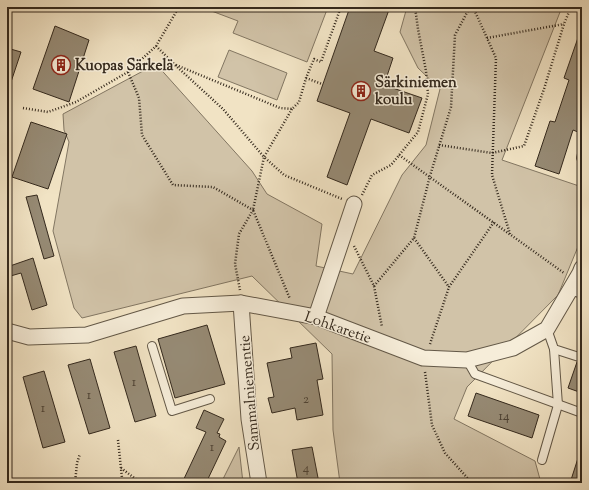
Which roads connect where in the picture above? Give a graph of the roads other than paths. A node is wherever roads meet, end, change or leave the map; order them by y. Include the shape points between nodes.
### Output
1 (354, 204) road end
2 (582, 268) edge
3 (574, 287) edge
4 (241, 303) junction
5 (316, 317) junction
6 (547, 329) junction
7 (7, 331) edge
8 (152, 346) dead end
9 (554, 349) junction
10 (582, 358) edge
11 (467, 360) junction
12 (210, 399) dead end
13 (558, 405) junction
14 (582, 413) edge
15 (542, 460) dead end
16 (259, 483) edge

1 - 5 street
2 - 3 street
3 - 6 street
4 - 5 street, Lohkaretie
4 - 7 street, Lohkaretie via 183,306 87,335 29,337
4 - 16 street, Sammalniementie via 249,419
5 - 11 street, Lohkaretie via 426,352
6 - 9 lane
6 - 11 street, Lohkaretie via 513,348
8 - 12 lane via 172,411
9 - 10 lane
9 - 13 lane
11 - 13 lane via 475,374
13 - 14 lane
13 - 15 lane

